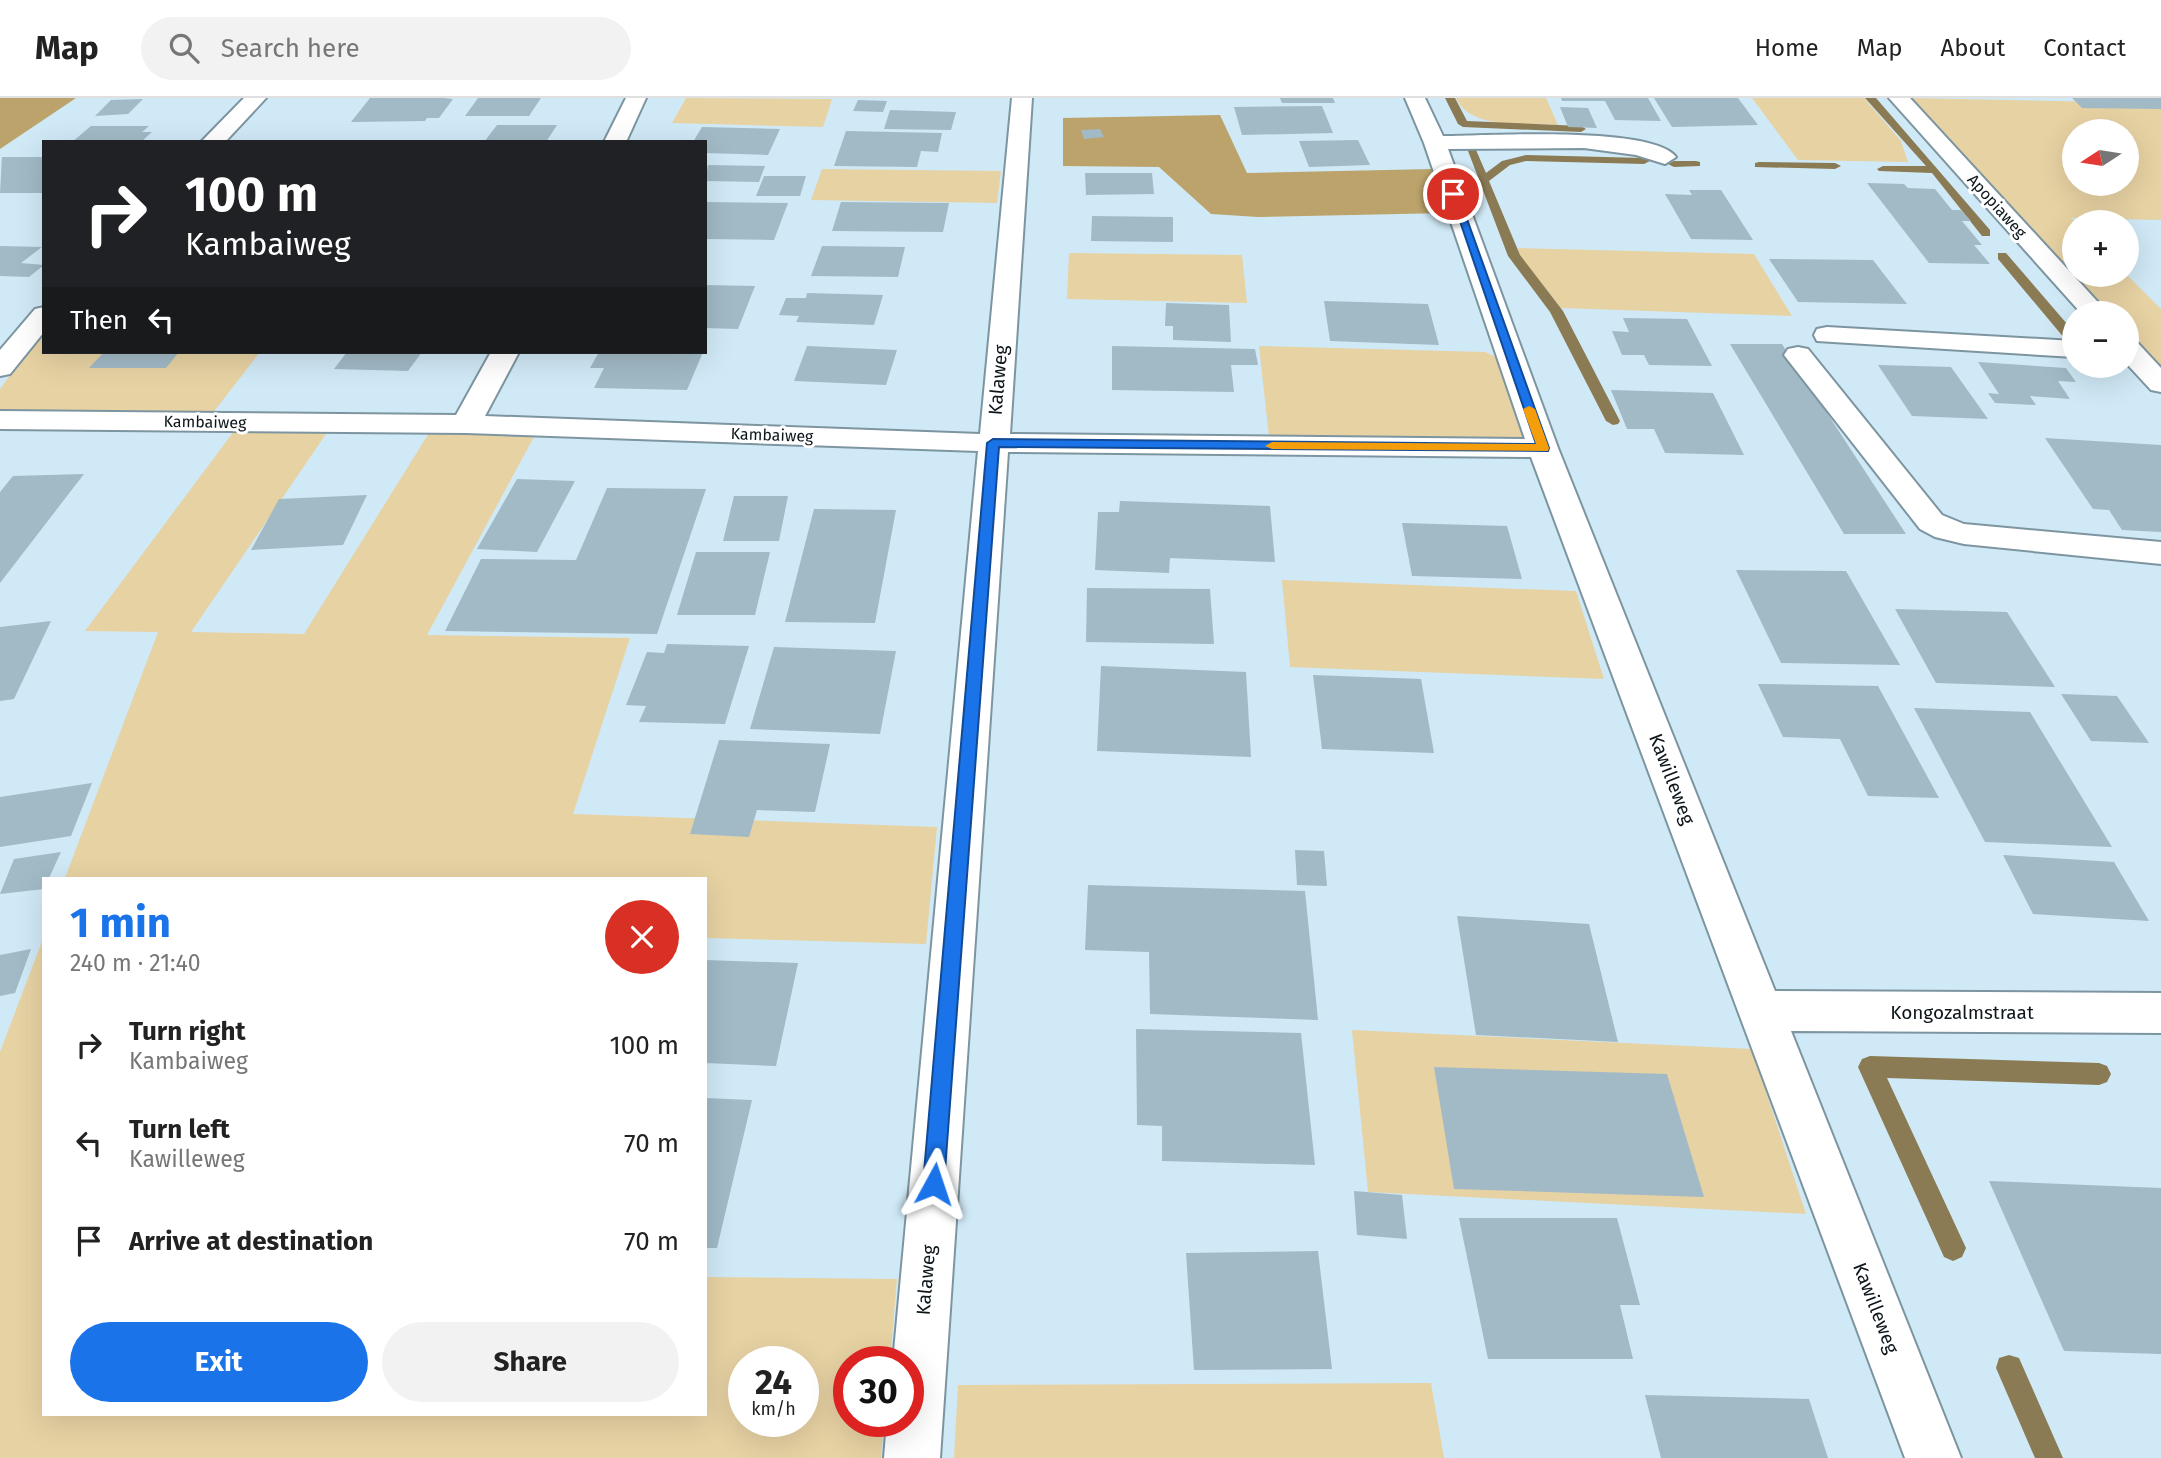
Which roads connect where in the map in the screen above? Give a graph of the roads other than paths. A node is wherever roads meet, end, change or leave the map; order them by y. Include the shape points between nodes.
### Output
1 (256, 98) edge
2 (636, 98) edge
3 (1022, 98) edge
4 (1415, 98) edge
5 (1899, 98) edge
6 (214, 140) edge
7 (616, 140) edge
8 (1435, 143) junction
9 (1665, 157) dead end
10 (2084, 301) edge
11 (42, 317) edge
12 (1827, 335) dead end
13 (2062, 348) edge
14 (504, 354) edge
15 (1798, 355) dead end
16 (2139, 361) edge
17 (0, 368) edge
18 (2161, 384) edge
19 (0, 420) edge
20 (466, 424) junction
21 (993, 443) junction
22 (1543, 448) junction
23 (2161, 553) edge
24 (1762, 1011) junction
25 (2161, 1013) edge
26 (912, 1458) edge
27 (1933, 1458) edge

1 - 6 street
2 - 7 street
3 - 21 street, Kalaweg
4 - 8 street, Kawilleweg
5 - 10 street, Apopiaweg
8 - 9 street via 1612,142
8 - 22 street, Kawilleweg
11 - 17 street
12 - 13 street
14 - 20 street
15 - 23 street via 1931,522 1964,534
16 - 18 street
19 - 20 street, Kambaiweg
20 - 21 street, Kambaiweg
21 - 22 street, Kambaiweg
21 - 26 street, Kalaweg
22 - 24 street, Kawilleweg
24 - 25 street, Kongozalmstraat
24 - 27 street, Kawilleweg

